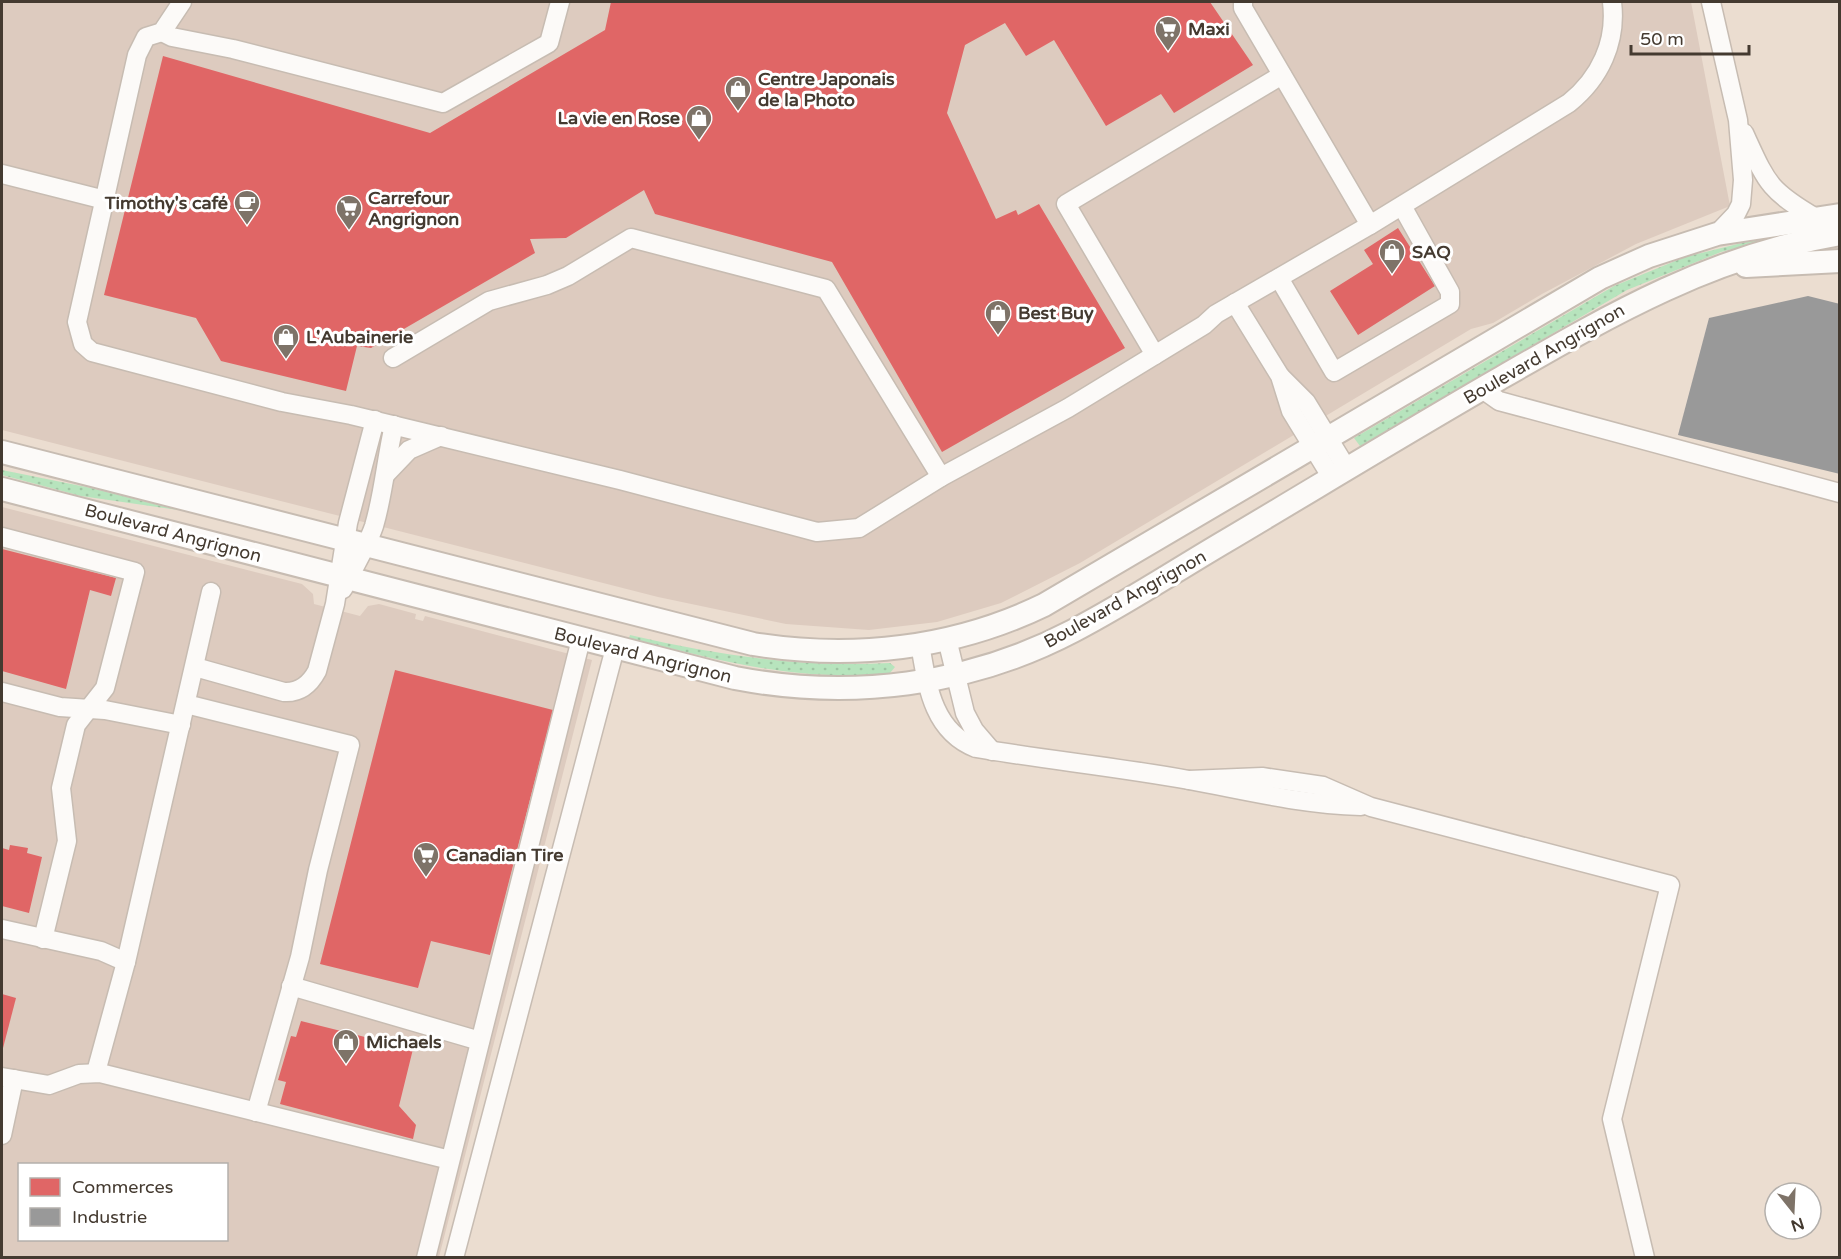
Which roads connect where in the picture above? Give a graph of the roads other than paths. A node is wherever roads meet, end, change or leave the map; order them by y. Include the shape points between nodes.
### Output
1 (182, 2) edge
2 (560, 2) edge
3 (1243, 2) edge
4 (1612, 2) edge
5 (1711, 2) edge
6 (162, 32) junction
7 (1282, 75) junction
8 (1738, 120) junction
9 (2, 174) edge
10 (105, 200) junction
11 (1402, 206) junction
12 (1839, 215) edge
13 (1816, 218) junction
14 (1370, 225) junction
15 (1717, 234) junction
16 (1839, 234) edge
17 (1839, 261) edge
18 (1718, 267) junction
19 (1279, 278) junction
20 (1235, 303) junction
21 (1155, 355) junction
22 (393, 358) dead end
23 (1482, 388) junction
24 (375, 420) junction
25 (394, 425) junction
26 (441, 436) junction
27 (1321, 442) junction
28 (2, 452) edge
29 (1339, 473) junction
30 (386, 474) junction
31 (941, 477) junction
32 (2, 489) edge
33 (1839, 493) edge
34 (2, 537) edge
35 (355, 542) junction
36 (344, 577) junction
37 (211, 592) dead end
38 (581, 639) junction
39 (947, 639) junction
40 (920, 644) junction
41 (615, 648) junction
42 (195, 667) junction
43 (956, 675) junction
44 (926, 682) junction
45 (2, 692) edge
46 (186, 704) junction
47 (87, 709) junction
48 (181, 726) junction
49 (992, 751) junction
50 (2, 929) edge
51 (43, 939) junction
52 (126, 962) junction
53 (291, 986) junction
54 (480, 1041) junction
55 (96, 1072) junction
56 (8, 1078) edge
57 (256, 1112) junction
58 (2, 1135) edge
59 (450, 1160) junction
60 (426, 1257) edge
61 (454, 1257) edge
62 (1645, 1257) edge

1 - 6 street
2 - 6 street via 549,43 443,103
3 - 7 street
4 - 11 street via 1612,28 1605,57 1577,97
5 - 8 street
6 - 10 street via 146,38 136,55
7 - 14 street
7 - 21 street via 1066,204
8 - 13 street via 1766,182
8 - 15 street via 1742,199 1736,214
9 - 10 street
10 - 24 street via 77,322 83,344 92,352 282,402
11 - 14 street
11 - 19 street via 1450,292 1450,304 1440,310 1334,372
12 - 13 main road, Boulevard Angrignon
13 - 15 main road, Boulevard Angrignon
14 - 19 street
15 - 27 main road, Boulevard Angrignon via 1600,278
16 - 18 main road, Boulevard Angrignon via 1792,243
17 - 18 main road
18 - 23 main road, Boulevard Angrignon via 1610,314
19 - 20 street
20 - 21 street
20 - 27 street via 1280,376 1291,411
21 - 31 street
22 - 31 street via 489,301 568,276 631,238 826,289
23 - 29 main road, Boulevard Angrignon
23 - 33 street via 1499,401
24 - 25 street
24 - 35 street
25 - 26 street
25 - 30 street
26 - 30 street via 410,450
26 - 31 street via 817,532 860,528
27 - 29 street
27 - 39 main road, Boulevard Angrignon via 1044,605
28 - 35 main road, Boulevard Angrignon
29 - 43 main road, Boulevard Angrignon via 1072,632 1017,656
30 - 35 street via 373,528
32 - 36 main road, Boulevard Angrignon
34 - 47 street via 135,572 105,688
35 - 36 street
35 - 40 main road, Boulevard Angrignon via 753,644 834,652
36 - 38 main road, Boulevard Angrignon
36 - 42 street via 317,671 313,680 299,690 284,692
37 - 42 street
38 - 41 main road, Boulevard Angrignon
38 - 54 street
39 - 40 main road, Boulevard Angrignon
39 - 43 street
40 - 44 street
41 - 44 main road, Boulevard Angrignon via 735,678 786,686 840,689
41 - 61 street
42 - 46 street
43 - 44 main road, Boulevard Angrignon
43 - 49 street via 970,724
44 - 49 street via 936,711 958,738
45 - 47 street via 60,707
46 - 48 street
46 - 53 street via 350,746
47 - 48 street
47 - 51 street via 76,725 61,788 68,835
48 - 52 street
49 - 62 street via 1189,780 1315,805 1371,807 1670,885 1612,1119
50 - 51 street
51 - 52 street via 101,951
52 - 55 street
53 - 54 street
53 - 57 street
54 - 59 street
55 - 56 street via 49,1085
55 - 57 street
56 - 58 street
57 - 59 street
59 - 60 street

